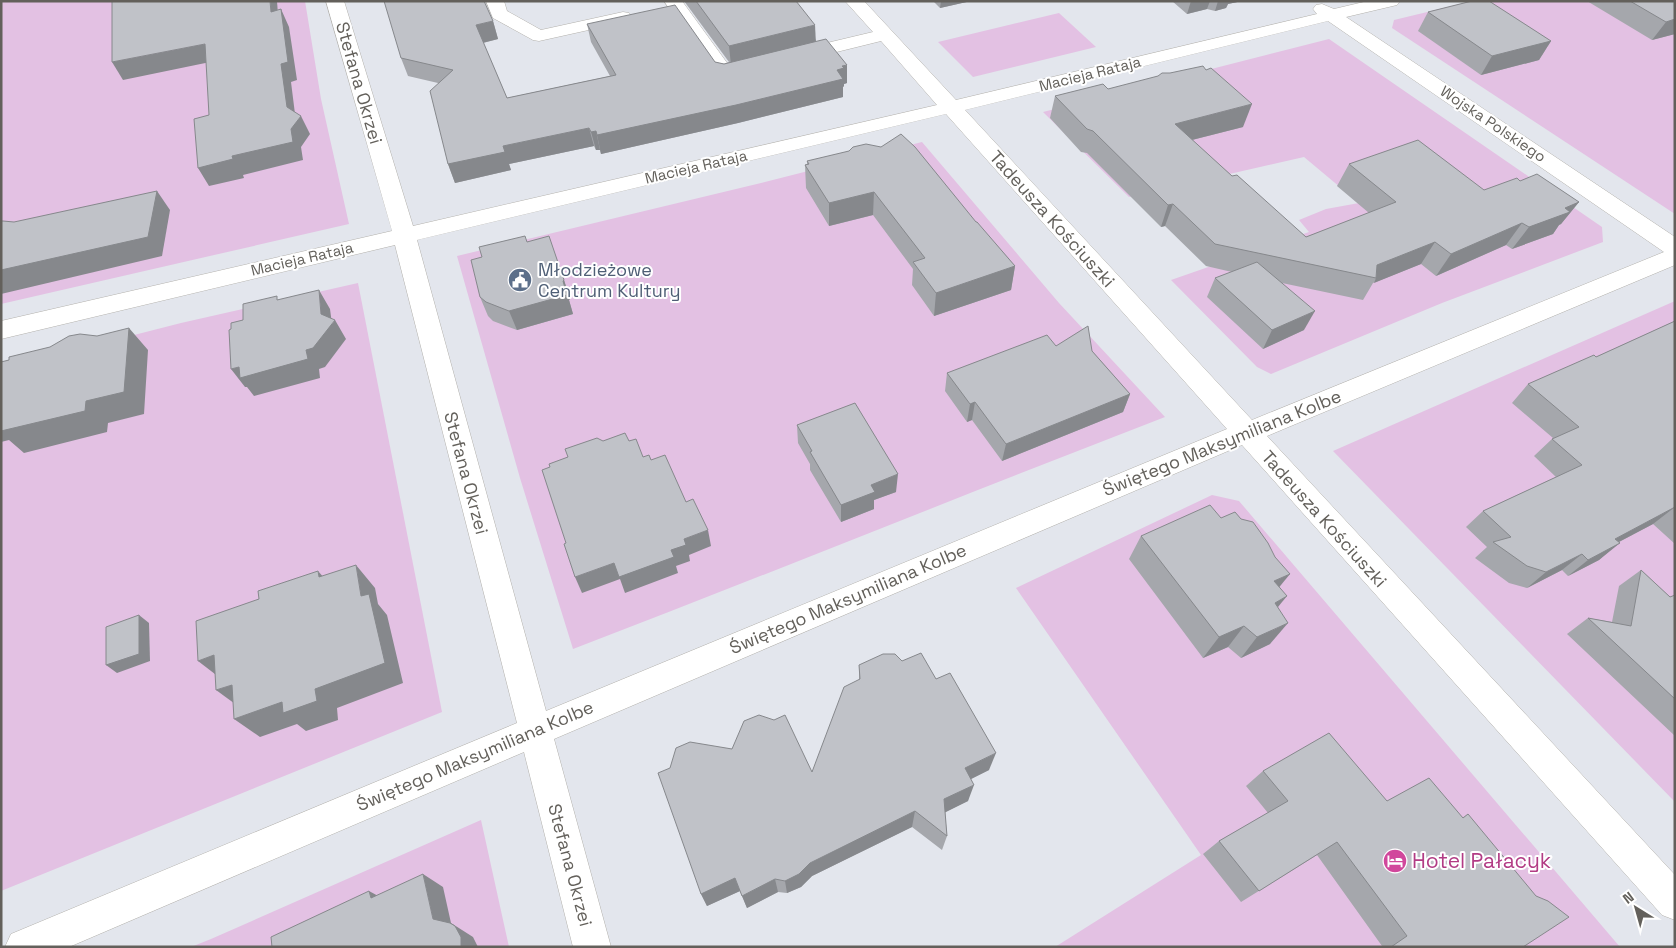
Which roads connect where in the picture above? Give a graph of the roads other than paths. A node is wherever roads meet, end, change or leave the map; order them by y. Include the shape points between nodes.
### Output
1 (335, 1) edge
2 (494, 1) edge
3 (854, 1) edge
4 (1310, 1) edge
5 (1391, 1) edge
6 (674, 3) edge
7 (656, 10) edge
8 (637, 14) edge
9 (1331, 16) junction
10 (884, 35) junction
11 (780, 60) edge
12 (762, 65) edge
13 (950, 108) junction
14 (404, 235) junction
15 (1675, 248) edge
16 (1675, 256) edge
17 (1, 330) edge
18 (1246, 433) junction
19 (534, 731) junction
20 (1675, 902) edge
21 (24, 947) edge
22 (592, 947) edge

1 - 14 street, Stefana Okrzei
2 - 8 street via 500,14 539,36
3 - 10 street, Tadeusza Kościuszki
4 - 9 street, Wojska Polskiego
5 - 9 street, Macieja Rataja
6 - 7 street
6 - 12 street via 725,74
9 - 13 street, Macieja Rataja
9 - 15 street, Wojska Polskiego
10 - 11 street
10 - 13 street, Tadeusza Kościuszki
13 - 14 street, Macieja Rataja
13 - 18 street, Tadeusza Kościuszki
14 - 17 street, Macieja Rataja
14 - 19 street, Stefana Okrzei
16 - 18 street, Świętego Maksymiliana Kolbe
18 - 19 street, Świętego Maksymiliana Kolbe
18 - 20 street, Tadeusza Kościuszki
19 - 21 street, Świętego Maksymiliana Kolbe
19 - 22 street, Stefana Okrzei

